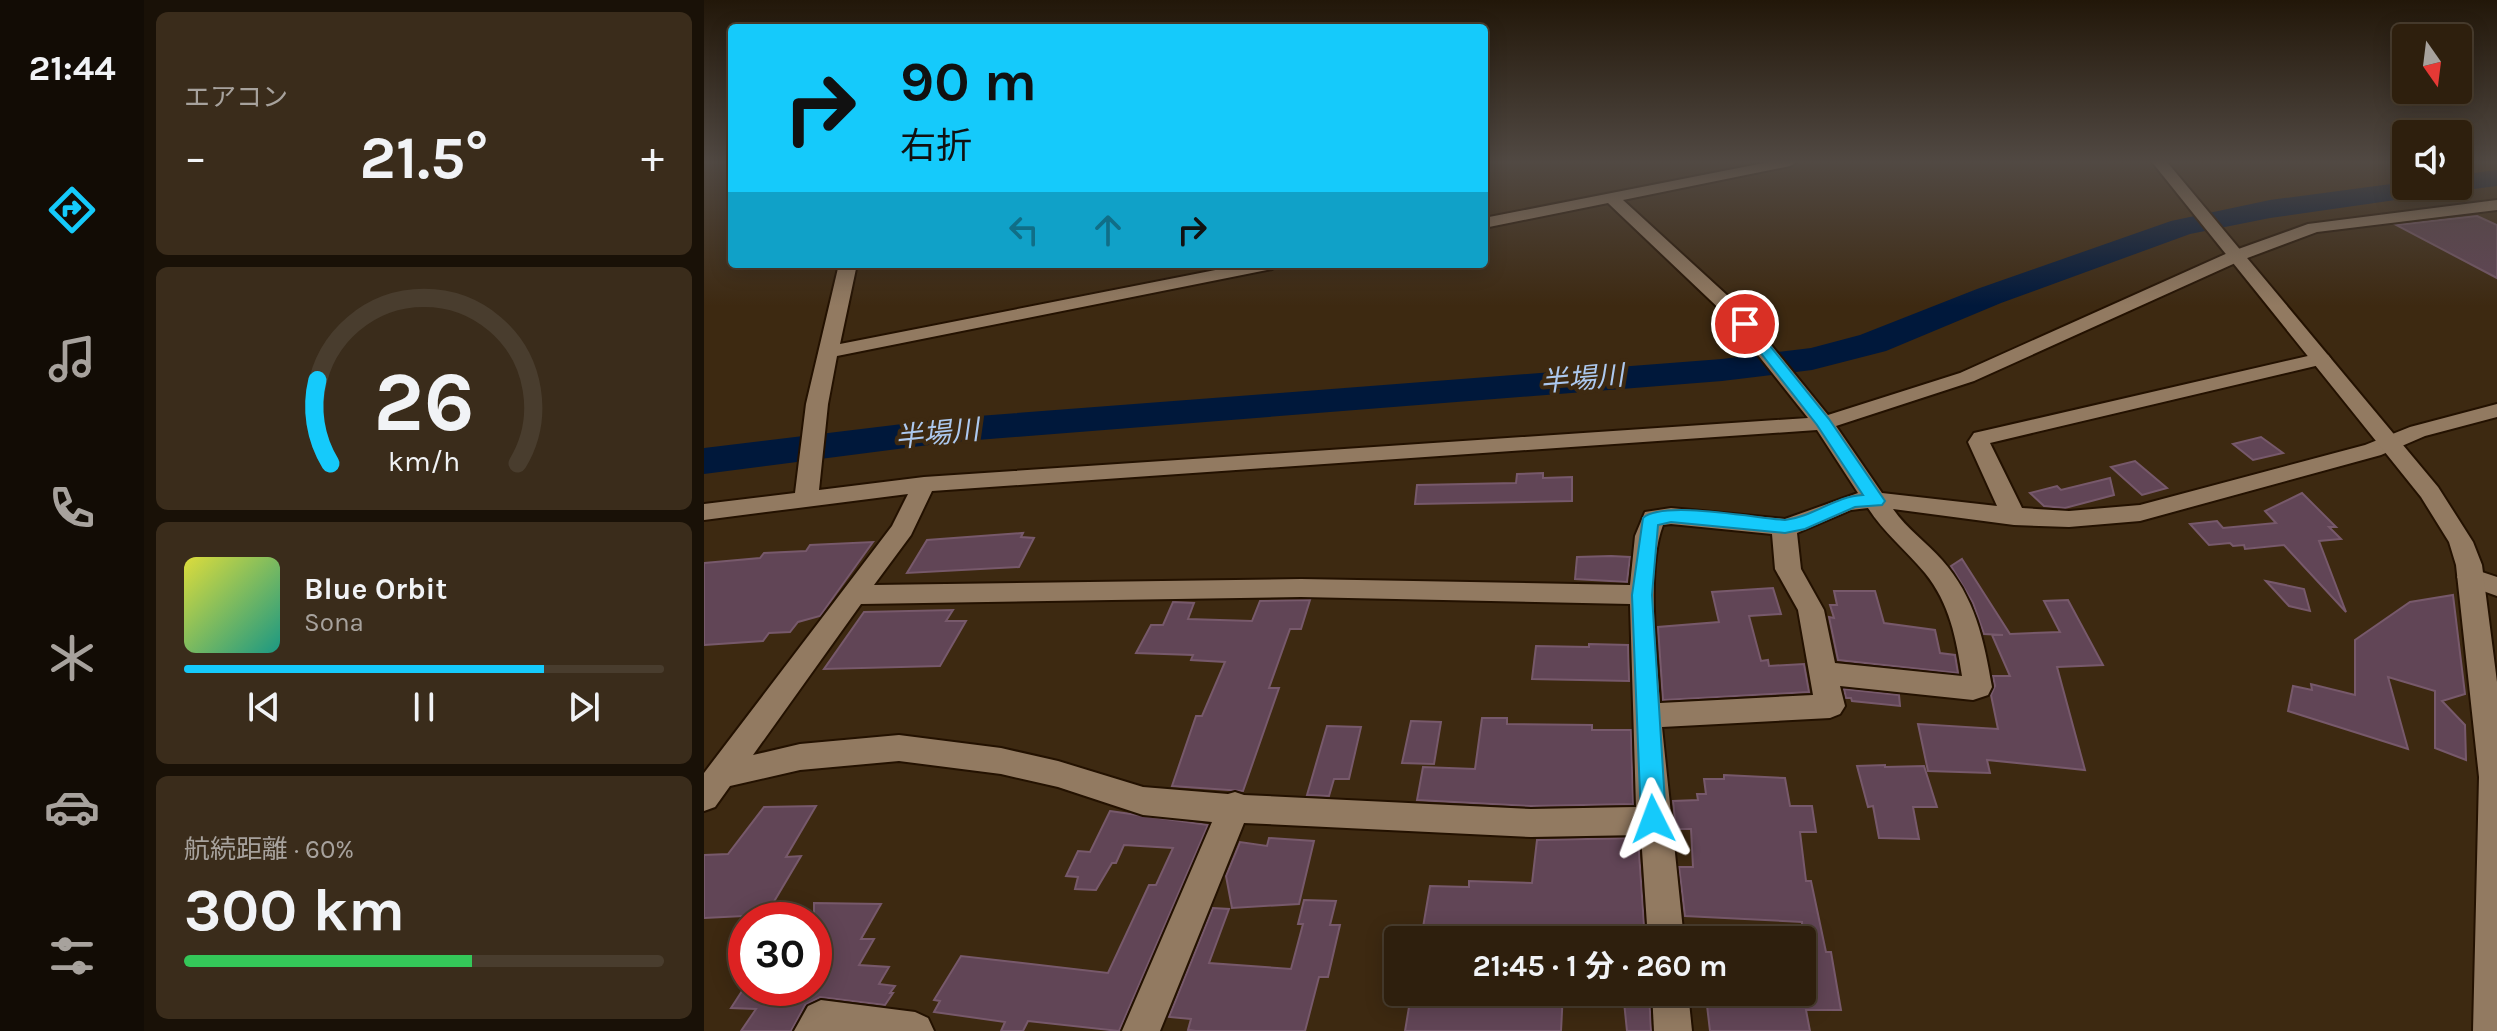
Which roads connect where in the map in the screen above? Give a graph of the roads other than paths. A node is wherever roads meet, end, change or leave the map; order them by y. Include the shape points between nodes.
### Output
1 (1550, 210) edge
2 (1625, 210) edge
3 (2199, 210) edge
4 (2454, 210) edge
5 (1488, 222) edge
6 (2234, 253) junction
7 (847, 268) edge
8 (1252, 268) edge
9 (830, 352) junction
10 (2321, 359) junction
11 (2497, 410) edge
12 (1820, 419) junction
13 (2388, 441) junction
14 (924, 484) junction
15 (806, 494) junction
16 (1876, 501) junction
17 (704, 512) edge
18 (2014, 517) junction
19 (1785, 527) junction
20 (2484, 582) edge
21 (855, 595) junction
22 (1642, 595) junction
23 (1824, 673) junction
24 (1648, 716) junction
25 (2496, 777) edge
26 (713, 786) edge
27 (1235, 806) junction
28 (1653, 819) junction
29 (1665, 926) edge
30 (1671, 1006) edge
31 (813, 1031) edge
32 (915, 1031) edge
33 (1141, 1031) edge
34 (1673, 1031) edge
35 (2492, 1031) edge

1 - 5 street
2 - 12 street via 1734,312
3 - 6 street
4 - 6 street via 2314,227
6 - 10 street
6 - 12 street via 1967,377 1863,413
7 - 9 street
8 - 9 street
9 - 15 street
10 - 13 street
10 - 18 street via 1982,438 1979,442
11 - 13 street
12 - 14 street
12 - 16 street
13 - 18 street via 2373,450 2101,521
13 - 20 street via 2447,517
14 - 15 street
14 - 21 street via 902,529
15 - 17 street
16 - 18 street
16 - 19 street via 1853,501
16 - 23 street via 1957,601 1969,632 1978,687
19 - 22 street via 1654,518 1646,530
19 - 23 street via 1788,569 1811,610
20 - 25 street
21 - 22 street via 1301,588
21 - 26 street
22 - 24 street
23 - 24 street via 1830,706
24 - 28 street
25 - 35 street
26 - 27 street via 800,757 899,748 1001,761 1143,801
27 - 28 street via 1531,823
27 - 33 street
28 - 29 street
30 - 34 street
31 - 32 street via 821,1019

